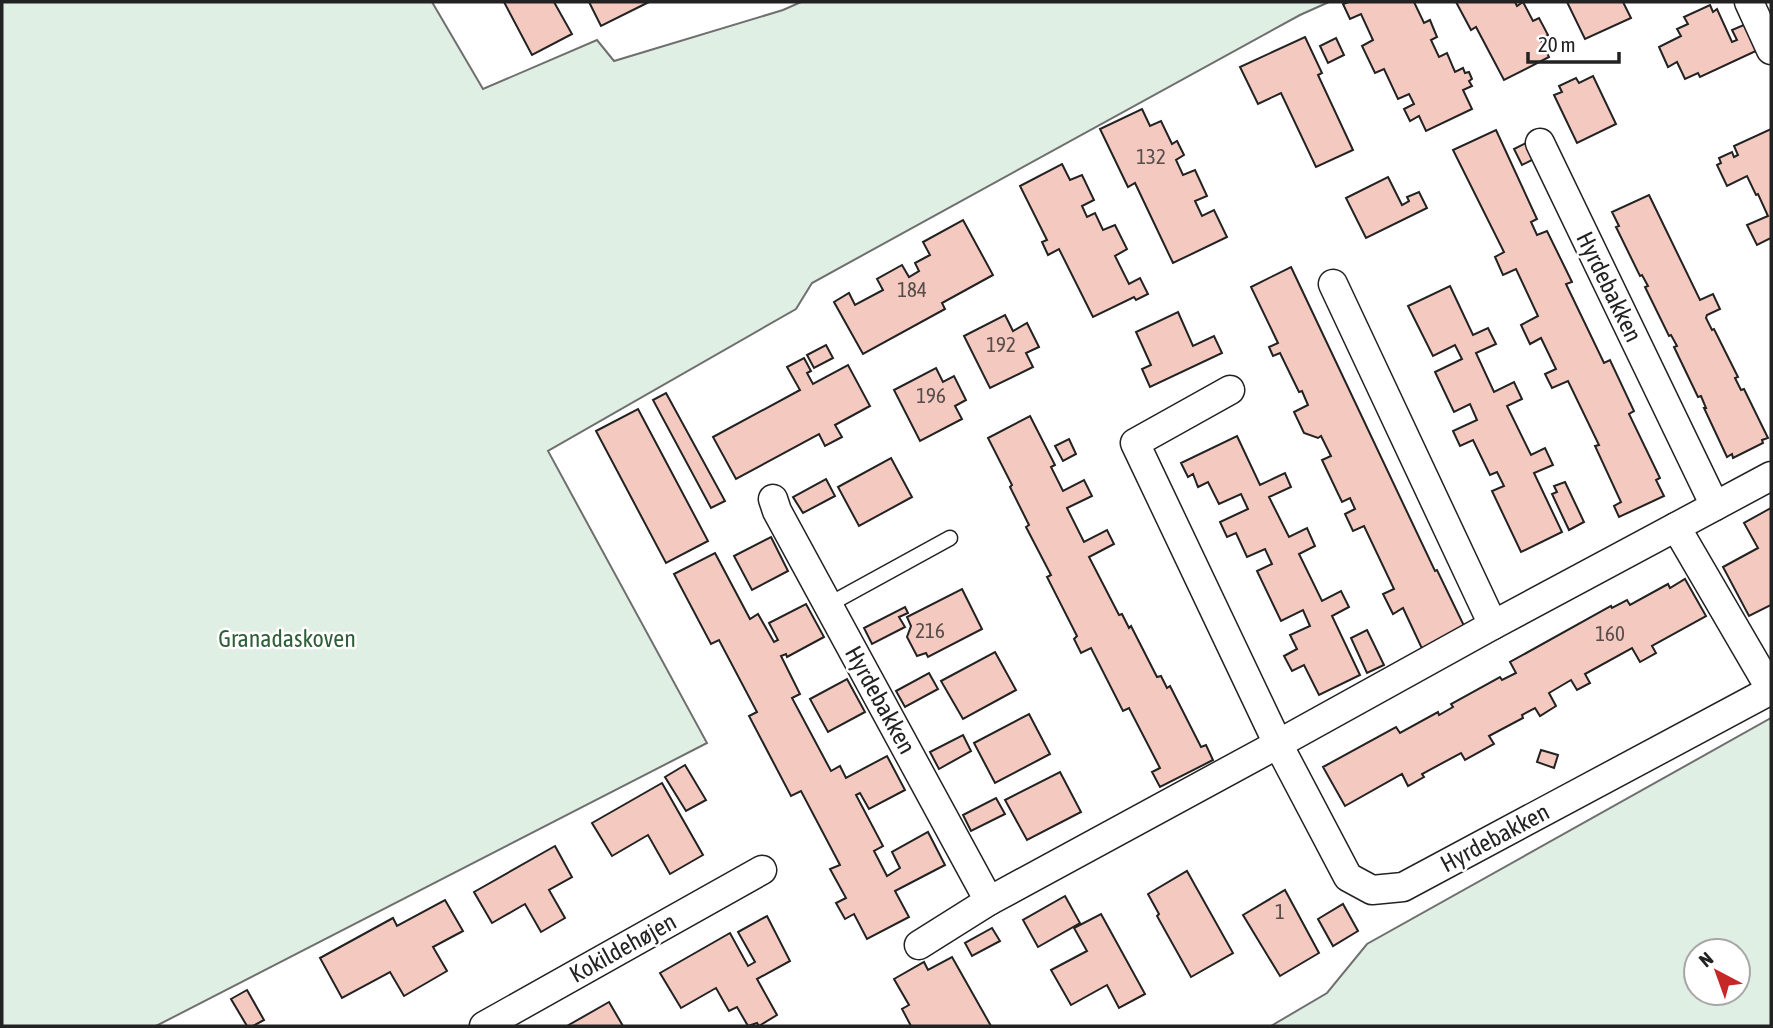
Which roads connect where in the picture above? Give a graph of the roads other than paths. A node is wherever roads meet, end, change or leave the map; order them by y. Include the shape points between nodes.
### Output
1 (1749, 2) edge
2 (1771, 50) edge
3 (1540, 143) dead end
4 (1333, 284) dead end
5 (1230, 390) dead end
6 (1771, 476) edge
7 (773, 499) dead end
8 (1716, 506) junction
9 (1676, 527) junction
10 (950, 538) dead end
11 (828, 605) junction
12 (1493, 625) junction
13 (1771, 690) edge
14 (1278, 744) junction
15 (762, 870) dead end
16 (989, 901) junction
17 (919, 945) dead end
18 (484, 1026) edge

1 - 2 street
3 - 8 street, Hyrdebakken
4 - 12 street
5 - 14 street, Hyrdebakken via 1135,443
6 - 8 street
7 - 11 street, Hyrdebakken
8 - 9 street
9 - 12 street
9 - 13 street, Hyrdebakken
10 - 11 lane
11 - 16 street, Hyrdebakken
12 - 14 street
13 - 14 street, Hyrdebakken via 1403,887 1372,890 1348,877
14 - 16 street
15 - 18 street, Kokildehøjen
16 - 17 street

